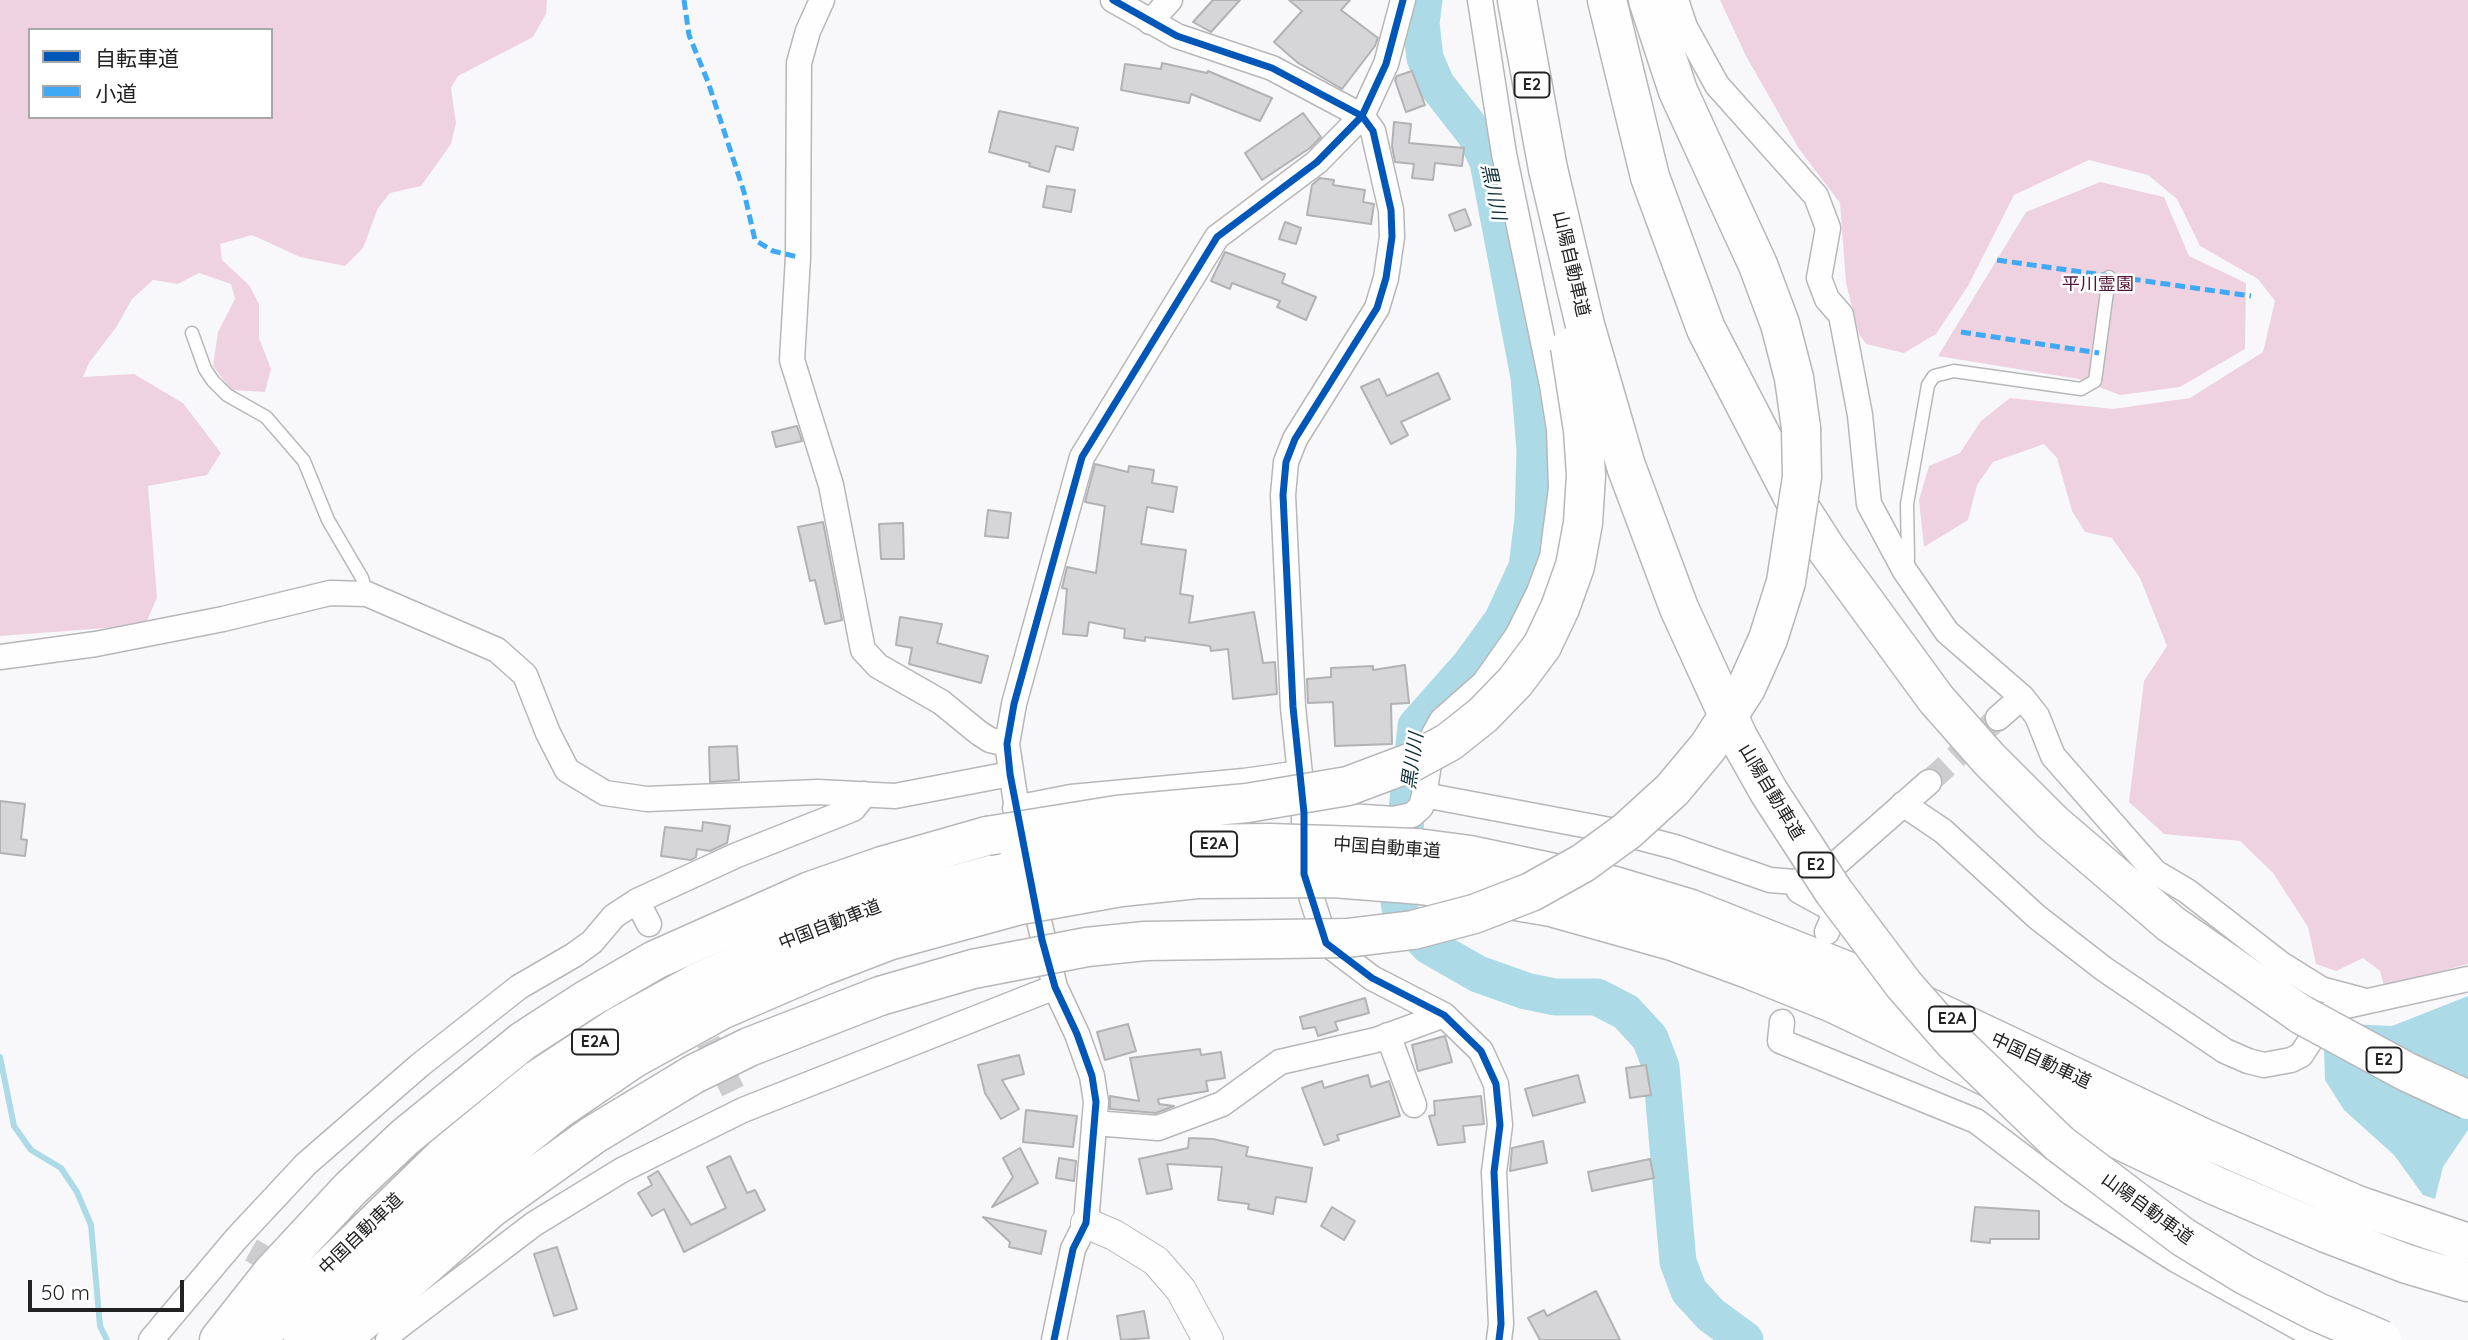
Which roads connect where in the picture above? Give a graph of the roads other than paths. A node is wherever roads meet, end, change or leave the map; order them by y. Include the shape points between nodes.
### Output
1 (822, 0) edge
2 (1113, 0) edge
3 (1170, 0) edge
4 (1480, 0) edge
5 (1517, 0) edge
6 (1607, 0) edge
7 (1648, 0) edge
8 (1676, 0) edge
9 (1399, 2) edge
10 (1150, 22) junction
11 (1362, 116) junction
12 (1548, 169) junction
13 (2109, 277) dead end
14 (192, 333) dead end
15 (1901, 564) junction
16 (367, 594) junction
17 (0, 657) edge
18 (2022, 697) junction
19 (1998, 718) tunnel mouth
20 (1007, 744) junction
21 (1300, 773) junction
22 (1010, 774) junction
23 (1929, 782) tunnel mouth
24 (865, 794) junction
25 (1424, 795) junction
26 (1903, 804) junction
27 (1015, 808) junction
28 (1304, 813) junction
29 (1420, 866) junction
30 (1795, 882) junction
31 (1016, 887) junction
32 (637, 901) junction
33 (649, 924) dead end
34 (1827, 932) dead end
35 (2468, 979) edge
36 (1055, 987) junction
37 (2363, 1000) junction
38 (1444, 1015) junction
39 (1782, 1022) dead end
40 (1388, 1035) junction
41 (2468, 1100) edge
42 (1414, 1105) dead end
43 (1094, 1124) junction
44 (1086, 1223) junction
45 (2468, 1243) edge
46 (2468, 1282) edge
47 (389, 1332) edge
48 (150, 1340) edge
49 (219, 1340) edge
50 (255, 1340) edge
51 (303, 1340) edge
52 (341, 1340) edge
53 (1054, 1340) edge
54 (1208, 1340) edge
55 (1499, 1340) edge
56 (2321, 1340) edge
57 (2382, 1340) edge

1 - 20 street via 799,63 799,243 792,360 831,485 863,650 878,666 941,702 979,733
2 - 10 street
3 - 10 street
4 - 25 street via 1504,154 1552,385 1561,488 1552,557 1539,592 1517,636 1484,683 1442,720 1434,734
5 - 12 highway, 山陽自動車道 / E2
6 - 41 highway, E2, bridge via 1650,177 1706,329 1786,485 1827,550 1936,699 2053,823 2171,924 2302,1015
7 - 52 highway, bridge via 1678,91 1758,265 1780,324 1801,428 1802,477 1786,582 1768,639 1746,688 1708,747 1672,790 1628,831 1583,863 1531,892 1474,914 1413,930 1347,938 1159,940 1087,947 984,967 880,996 749,1047 694,1074 593,1135 491,1208
8 - 15 street via 1685,27 1717,85 1816,196 1828,228 1819,278 1827,299 1841,315 1860,415 1869,504
9 - 11 street via 1386,64
10 - 11 street via 1177,36 1272,68
11 - 20 street via 1317,162 1217,237 1087,447 1014,704
11 - 21 street via 1373,131 1391,210 1386,278 1377,308 1295,439 1286,462 1283,495
12 - 49 highway, bridge via 1547,240 1583,430 1583,523 1575,566 1542,646 1483,715 1449,742 1412,762 1348,786 987,836 810,891 667,954 523,1041 405,1137 272,1273
12 - 57 highway, 山陽自動車道 / E2, bridge via 1585,325 1622,453 1679,608 1738,737 1834,892 1953,1041 2060,1144 2183,1237 2245,1275
13 - 15 lane via 2095,381 2081,389 1954,371 1934,376 1928,385 1907,505 1908,559
14 - 16 lane via 214,381 266,417 304,461 328,520
15 - 18 street via 1947,632
16 - 17 street via 330,593 223,619
16 - 24 street via 497,650 525,675 567,770 605,793 647,799
18 - 19 street
18 - 37 street via 2037,716 2053,757 2155,872 2187,891 2280,964 2321,989
20 - 22 street
21 - 27 street via 1071,797
21 - 28 street
22 - 24 street via 895,796
22 - 27 street
23 - 26 street
24 - 32 street via 853,809
25 - 28 street via 1421,807 1412,815 1394,819
25 - 30 street via 1610,830 1675,846 1770,880
26 - 30 street via 1830,869
26 - 37 street via 1943,831 2104,969 2225,1051 2248,1061 2264,1065 2301,1055 2327,1015
27 - 36 street
28 - 38 street via 1304,874 1326,943 1372,978
29 - 31 highway, 中国自動車道 / E2A, bridge via 1333,878
29 - 45 highway, 中国自動車道 / E2A via 1470,855 1611,885 1704,914 1870,980 2357,1205
29 - 46 highway, 中国自動車道 / E2A via 1672,941 1751,970 1833,1003 2214,1185 2407,1264
30 - 34 street via 1798,891 1830,908 1833,918
31 - 50 highway, 中国自動車道 / E2A via 881,905 699,982 617,1027 538,1079 442,1158
31 - 51 highway, 中国自動車道 / E2A via 721,1010 634,1058 559,1109 483,1170
32 - 33 street
32 - 48 street via 614,916 592,942 519,988 420,1065 306,1164 243,1244
35 - 37 street
36 - 43 street via 1092,1076
36 - 47 street via 738,1100 534,1224
38 - 40 street
38 - 55 street via 1481,1051 1496,1084 1500,1125 1494,1172
39 - 56 street via 1780,1041 1976,1121 2071,1193 2176,1260
40 - 42 street
40 - 43 street via 1280,1062 1222,1104 1158,1128
43 - 44 street
44 - 53 street via 1073,1249
44 - 54 street via 1156,1261 1181,1290

